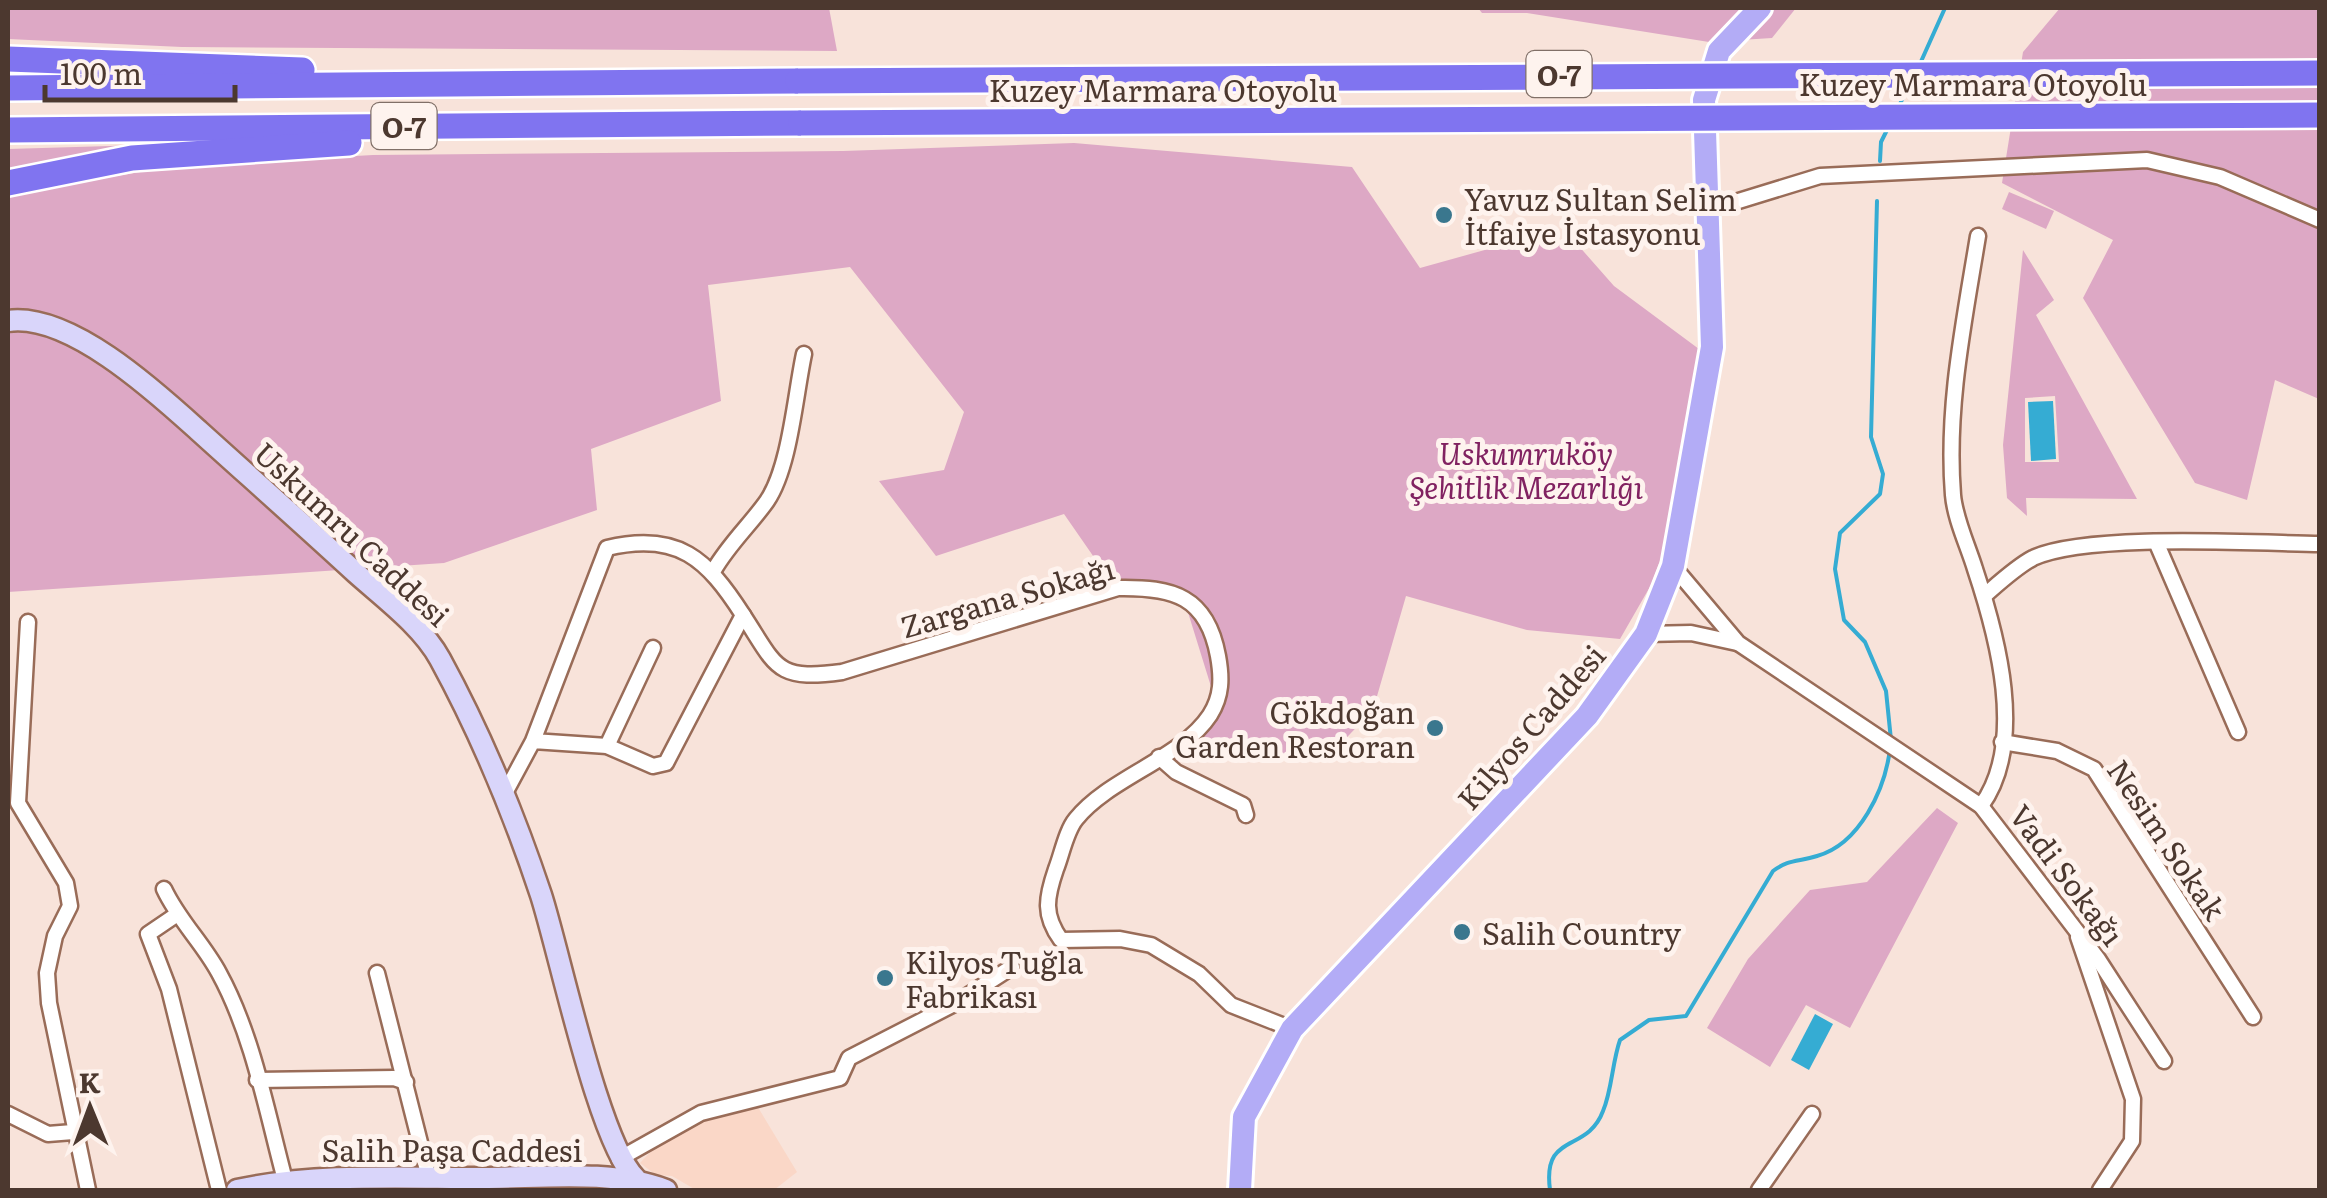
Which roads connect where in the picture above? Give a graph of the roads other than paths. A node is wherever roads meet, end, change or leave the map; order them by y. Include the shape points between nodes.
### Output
1 (1760, 8) edge
2 (8, 59) edge
3 (2320, 73) edge
4 (381, 82) junction
5 (8, 88) edge
6 (2320, 115) edge
7 (577, 125) junction
8 (8, 130) edge
9 (8, 183) edge
10 (1706, 211) junction
11 (2320, 220) edge
12 (1978, 236) dead end
13 (8, 320) edge
14 (804, 354) dead end
15 (2157, 544) junction
16 (2320, 544) edge
17 (1673, 566) junction
18 (714, 570) junction
19 (1984, 596) junction
20 (743, 615) junction
21 (28, 622) dead end
22 (1646, 634) junction
23 (1738, 644) junction
24 (653, 648) dead end
25 (2238, 732) dead end
26 (533, 741) junction
27 (2002, 742) junction
28 (607, 746) junction
29 (1159, 757) junction
30 (505, 793) junction
31 (1981, 806) junction
32 (1246, 814) dead end
33 (164, 889) dead end
34 (176, 915) junction
35 (2078, 936) junction
36 (1012, 967) dead end
37 (377, 972) dead end
38 (2252, 1017) dead end
39 (1292, 1029) junction
40 (2164, 1061) dead end
41 (258, 1080) junction
42 (406, 1082) junction
43 (8, 1114) edge
44 (1812, 1114) dead end
45 (73, 1132) junction
46 (619, 1159) junction
47 (429, 1178) junction
48 (636, 1179) junction
49 (285, 1180) junction
50 (88, 1190) edge
51 (219, 1190) edge
52 (237, 1190) edge
53 (666, 1190) edge
54 (1240, 1190) edge
55 (1760, 1190) edge
56 (2100, 1190) edge

1 - 10 main road, Kilyos Caddesi via 1719,51 1704,100
2 - 4 highway via 284,67
3 - 4 highway, Kuzey Marmara Otoyolu / O-7, bridge
4 - 5 highway, Kuzey Marmara Otoyolu / O-7
6 - 7 highway, Kuzey Marmara Otoyolu / O-7, bridge
7 - 8 highway, Kuzey Marmara Otoyolu / O-7
7 - 9 highway via 470,140 338,142 132,158
10 - 11 street via 1820,176 2147,160 2220,177
10 - 17 main road, Kilyos Caddesi via 1712,347
12 - 19 street via 1951,435 1953,500
13 - 30 main road, Uskumru Caddesi via 52,328 162,398 396,608 438,654
14 - 18 street via 778,478
15 - 16 street
15 - 19 street via 2056,550 2030,559
15 - 25 street
17 - 22 main road, Kilyos Caddesi
17 - 23 street
18 - 20 street, Zargana Sokağı
18 - 26 street via 680,550 632,542 607,548
19 - 27 street via 2002,664
20 - 28 street via 666,763 653,766
20 - 29 street, Zargana Sokağı via 778,669 805,677 852,669 1118,588 1158,588 1194,604 1210,623 1222,686 1209,717
21 - 45 street via 18,803 66,883 70,906 47,974
22 - 23 street via 1690,633
22 - 39 main road, Kilyos Caddesi via 1587,716
23 - 31 street, Vadi Sokağı
24 - 28 street
26 - 28 street
26 - 30 street
27 - 31 street via 1992,791
27 - 38 street, Nesim Sokak via 2058,751 2094,769
29 - 32 street via 1243,805
29 - 39 street, Zargana Sokağı via 1074,820 1050,888 1048,922 1061,940 1151,946 1200,974 1232,1004
30 - 46 main road, Uskumru Caddesi
31 - 35 street, Vadi Sokağı
33 - 34 street
34 - 41 street via 220,974
34 - 51 street via 148,934 169,989
35 - 40 street, Vadi Sokağı
35 - 56 street via 2133,1099 2132,1141
36 - 46 street via 848,1058 840,1078 701,1113
37 - 42 street
39 - 54 main road, Kilyos Caddesi via 1244,1117
41 - 42 street
41 - 49 street
42 - 47 street
43 - 45 street via 48,1134
44 - 55 street
45 - 50 street
46 - 48 main road, Uskumru Caddesi
47 - 48 main road, Salih Paşa Caddesi
47 - 49 main road, Salih Paşa Caddesi
48 - 53 main road, Salih Paşa Caddesi
49 - 52 main road, Salih Paşa Caddesi

